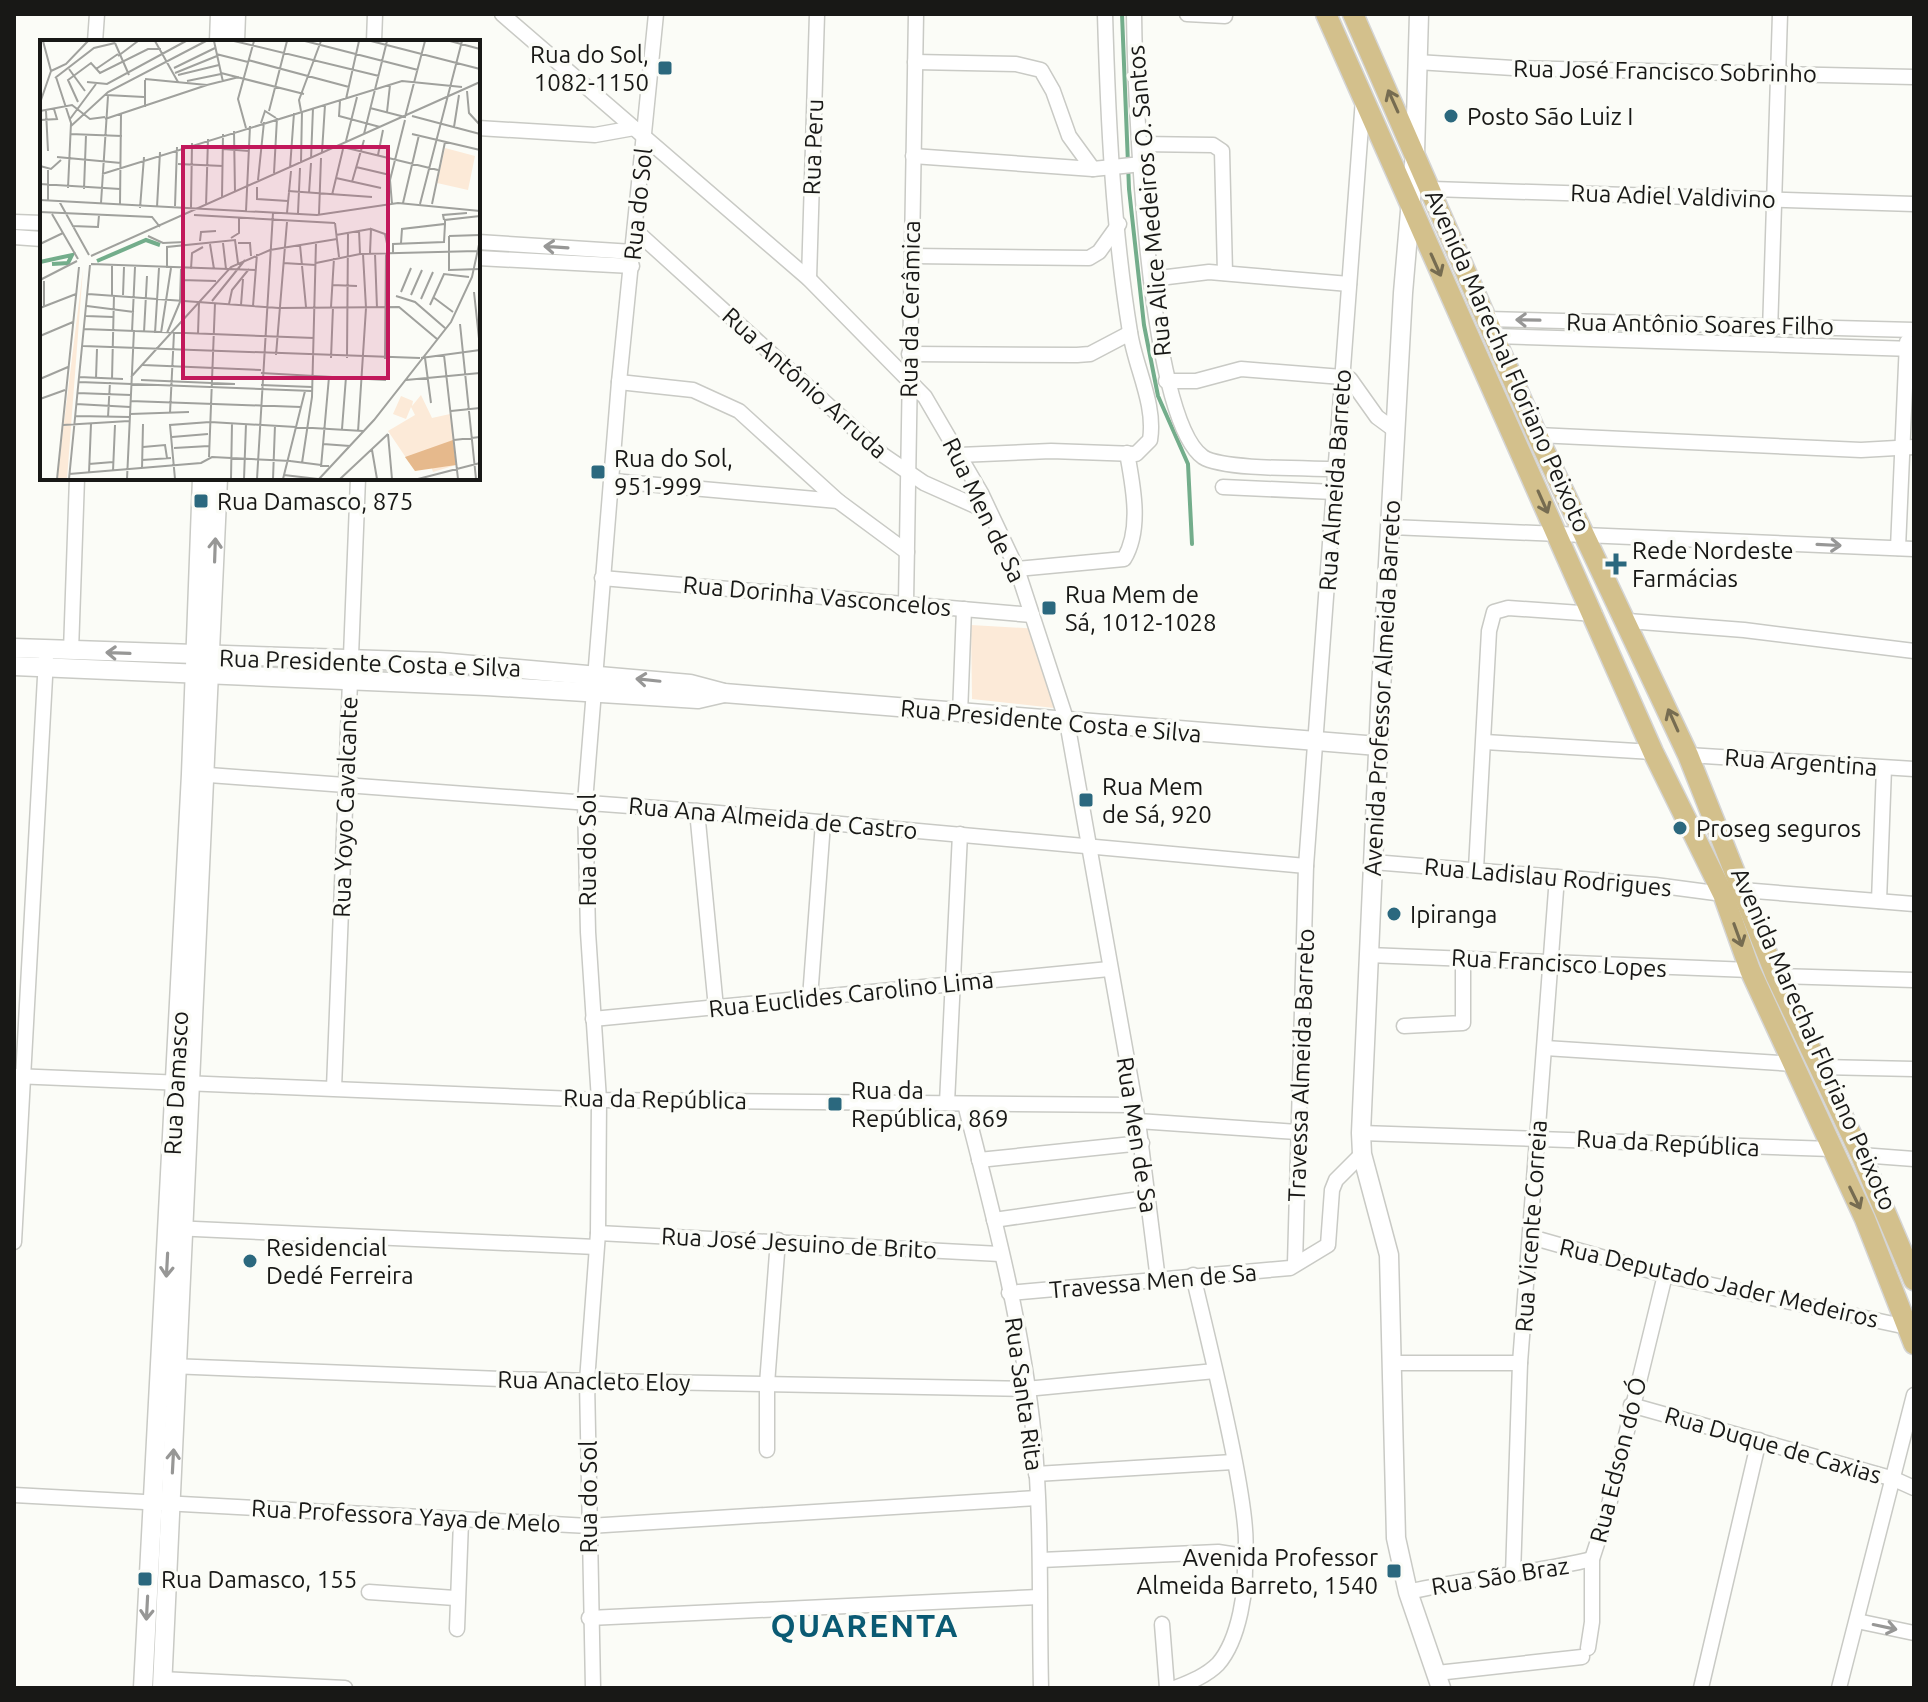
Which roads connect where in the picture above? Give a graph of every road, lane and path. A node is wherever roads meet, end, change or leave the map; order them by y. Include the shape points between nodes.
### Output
1 (97, 14) edge
2 (220, 14) edge
3 (236, 14) edge
4 (375, 14) edge
5 (502, 14) edge
6 (656, 14) edge
7 (817, 14) edge
8 (916, 14) edge
9 (1105, 14) edge
10 (1134, 14) edge
11 (1187, 14) edge
12 (1326, 14) edge
13 (1353, 14) edge
14 (1419, 14) edge
15 (1780, 14) edge
16 (1225, 16) dead end
17 (95, 40) edge
18 (219, 40) edge
19 (235, 40) edge
20 (374, 40) edge
21 (915, 62) junction
22 (1417, 62) junction
23 (1778, 74) junction
24 (1914, 77) edge
25 (1363, 94) junction
26 (480, 128) edge
27 (639, 133) junction
28 (1140, 144) junction
29 (1415, 153) junction
30 (913, 156) junction
31 (1128, 165) junction
32 (1093, 169) junction
33 (1432, 189) junction
34 (1774, 199) junction
35 (1914, 204) edge
36 (1409, 205) junction
37 (14, 222) edge
38 (40, 223) edge
39 (1119, 224) junction
40 (636, 231) junction
41 (14, 237) edge
42 (40, 239) edge
43 (480, 242) edge
44 (912, 256) junction
45 (480, 258) edge
46 (632, 259) junction
47 (1225, 273) junction
48 (809, 279) junction
49 (1151, 279) junction
50 (1349, 284) junction
51 (1770, 325) junction
52 (1491, 327) junction
53 (1910, 330) edge
54 (1130, 333) junction
55 (1769, 344) junction
56 (1910, 349) edge
57 (909, 354) junction
58 (1342, 377) junction
59 (908, 379) junction
60 (1166, 381) junction
61 (619, 382) junction
62 (1396, 431) junction
63 (1537, 435) junction
64 (1908, 448) edge
65 (1134, 453) junction
66 (959, 455) junction
67 (1335, 469) junction
68 (907, 473) junction
69 (77, 480) edge
70 (202, 480) edge
71 (218, 480) edge
72 (358, 480) edge
73 (613, 481) junction
74 (1223, 487) dead end
75 (1334, 492) junction
76 (838, 501) junction
77 (989, 512) junction
78 (1391, 527) junction
79 (1556, 533) junction
80 (1583, 534) junction
81 (1898, 548) junction
82 (1914, 549) edge
83 (907, 552) junction
84 (1017, 569) junction
85 (602, 578) junction
86 (906, 603) junction
87 (964, 609) junction
88 (1595, 614) junction
89 (1032, 615) junction
90 (1628, 621) junction
91 (14, 648) edge
92 (71, 651) junction
93 (1914, 651) edge
94 (46, 659) junction
95 (349, 660) junction
96 (203, 664) junction
97 (14, 666) edge
98 (349, 681) junction
99 (594, 684) junction
100 (960, 714) junction
101 (1067, 722) junction
102 (1315, 742) junction
103 (1485, 742) junction
104 (1378, 746) junction
105 (1653, 752) junction
106 (1688, 755) junction
107 (1884, 768) junction
108 (1914, 769) edge
109 (198, 774) junction
110 (348, 785) junction
111 (585, 802) junction
112 (697, 811) junction
113 (823, 823) junction
114 (960, 834) junction
115 (1087, 846) junction
116 (1373, 862) junction
117 (1306, 866) junction
118 (1476, 869) junction
119 (1557, 877) junction
120 (1732, 892) junction
121 (1879, 901) junction
122 (1914, 904) edge
123 (1368, 955) junction
124 (1463, 958) junction
125 (1551, 961) junction
126 (1109, 969) junction
127 (1750, 970) junction
128 (1776, 976) junction
129 (1914, 980) edge
130 (951, 984) junction
131 (810, 998) junction
132 (716, 1008) junction
133 (593, 1019) junction
134 (1404, 1026) dead end
135 (20, 1032) edge
136 (1545, 1048) junction
137 (1795, 1064) junction
138 (1821, 1067) junction
139 (1914, 1069) edge
140 (18, 1076) edge
141 (184, 1081) junction
142 (334, 1088) junction
143 (599, 1100) junction
144 (947, 1103) junction
145 (965, 1104) junction
146 (1134, 1105) junction
147 (1138, 1121) junction
148 (1297, 1132) junction
149 (1361, 1133) junction
150 (1536, 1137) junction
151 (1142, 1143) junction
152 (1832, 1149) junction
153 (1362, 1154) junction
154 (1861, 1155) junction
155 (1914, 1159) edge
156 (979, 1160) junction
157 (1147, 1198) junction
158 (15, 1213) edge
159 (994, 1220) junction
160 (177, 1228) junction
161 (1531, 1237) junction
162 (597, 1240) junction
163 (778, 1240) junction
164 (14, 1242) edge
165 (1000, 1254) junction
166 (1295, 1264) junction
167 (1193, 1275) junction
168 (1665, 1275) junction
169 (1158, 1280) junction
170 (1914, 1280) edge
171 (1009, 1293) junction
172 (1911, 1336) edge
173 (1392, 1363) junction
174 (1520, 1363) junction
175 (170, 1366) junction
176 (1215, 1371) junction
177 (587, 1381) junction
178 (767, 1384) junction
179 (1026, 1389) junction
180 (1914, 1395) edge
181 (1631, 1405) junction
182 (1759, 1440) junction
183 (767, 1450) dead end
184 (1233, 1462) junction
185 (1036, 1474) junction
186 (1894, 1479) junction
187 (1914, 1488) edge
188 (14, 1495) edge
189 (1037, 1498) junction
190 (162, 1501) junction
191 (461, 1521) junction
192 (589, 1526) junction
193 (1592, 1559) junction
194 (1041, 1560) junction
195 (1244, 1560) junction
196 (1513, 1575) junction
197 (369, 1592) dead end
198 (1408, 1592) junction
199 (1039, 1597) junction
200 (455, 1598) junction
201 (589, 1618) junction
202 (1857, 1621) junction
203 (1162, 1624) dead end
204 (457, 1629) dead end
205 (1914, 1633) edge
206 (1439, 1680) edge
207 (161, 1683) edge
208 (143, 1688) edge
209 (345, 1688) edge
210 (593, 1688) edge
211 (1041, 1688) edge
212 (1167, 1688) edge
213 (1175, 1688) edge
214 (1701, 1688) edge
215 (1839, 1688) edge

1 - 17 street
2 - 18 street
3 - 19 street
4 - 20 street
5 - 27 street, Rua Men de Sa
6 - 27 street, Rua do Sol
7 - 48 street, Rua Peru
8 - 21 street, Rua da Cerâmica
9 - 31 street, Rua Alice Medeiros O. Santos
10 - 28 street, Rua Alice Medeiros O. Santos
11 - 16 street
12 - 25 main road, Avenida Marechal Floriano Peixoto
29 -> 13 main road, Avenida Marechal Floriano Peixoto
14 - 22 street, Avenida Professor Almeida Barreto
15 - 23 street
21 - 30 street, Rua da Cerâmica
21 - 32 street via 1016,64 1041,70 1069,136
22 - 23 street, Rua José Francisco Sobrinho
22 - 29 street, Avenida Professor Almeida Barreto
23 - 24 street, Rua José Francisco Sobrinho
23 - 34 street
25 - 36 main road, Avenida Marechal Floriano Peixoto
25 - 50 street, Rua Almeida Barreto
26 - 27 street
27 - 40 street, Rua do Sol
27 - 48 street, Rua Men de Sa
28 - 31 street, Rua Alice Medeiros O. Santos
28 - 47 street via 1213,145 1223,155
29 - 33 main road, Avenida Marechal Floriano Peixoto
29 - 36 street, Avenida Professor Almeida Barreto
30 - 32 street
30 - 44 street, Rua da Cerâmica
31 - 32 street
31 - 39 street, Rua Alice Medeiros O. Santos
31 - 49 street, Rua Alice Medeiros O. Santos
33 - 34 street, Rua Adiel Valdivino
33 - 52 main road, Avenida Marechal Floriano Peixoto
34 - 35 street, Rua Adiel Valdivino
34 - 51 street
36 - 62 street, Avenida Professor Almeida Barreto
36 -> 79 main road, Avenida Marechal Floriano Peixoto
37 - 38 street
39 - 44 street via 1089,258
39 - 54 street, Rua Alice Medeiros O. Santos
40 - 46 street, Rua do Sol
40 - 68 street, Rua Antônio Arruda
41 - 42 street
46 -> 43 street
44 - 57 street, Rua da Cerâmica
45 - 46 street
46 - 61 street, Rua do Sol
47 - 49 street via 1192,271
47 - 50 street
48 - 59 street, Rua Men de Sa
49 - 60 street, Rua Alice Medeiros O. Santos
50 - 58 street, Rua Almeida Barreto
51 -> 52 street, Rua Antônio Soares Filho
51 - 53 street, Rua Antônio Soares Filho
51 - 55 street
52 - 55 street, Rua Antônio Soares Filho
52 - 63 main road, Avenida Marechal Floriano Peixoto
53 - 56 street
54 - 57 street via 1090,354
54 - 65 street, Rua Alice Medeiros O. Santos via 1151,420 1150,440
55 - 56 street, Rua Antônio Soares Filho
56 - 64 street
57 - 59 street, Rua da Cerâmica
58 - 60 street via 1241,369 1196,381
58 - 62 street via 1350,379 1377,417
58 - 67 street, Rua Almeida Barreto
59 - 66 street, Rua Men de Sa via 925,397
59 - 68 street, Rua da Cerâmica
60 - 67 street, Rua Alice Medeiros O. Santos via 1183,431 1200,454 1219,464
61 - 73 street, Rua do Sol
61 - 76 street via 693,390 717,398 767,433
62 - 78 street, Avenida Professor Almeida Barreto
63 - 64 street
63 - 80 main road, Avenida Marechal Floriano Peixoto
64 - 81 street
65 - 66 street
65 - 84 street via 1131,539 1124,559
66 - 77 street, Rua Men de Sa
67 - 75 street, Rua Almeida Barreto
68 - 77 street, Rua Antônio Arruda
68 - 83 street, Rua da Cerâmica
69 - 92 street
70 - 96 street, Rua Damasco
96 -> 71 street, Rua Damasco
72 - 95 street, Rua Yoyo Cavalcante
73 - 76 street
73 - 85 street, Rua do Sol
74 - 75 street
75 - 102 street, Rua Almeida Barreto
76 - 83 street
77 - 84 street, Rua Men de Sa
78 - 79 street
78 - 104 street, Avenida Professor Almeida Barreto
79 - 80 street
79 - 88 main road, Avenida Marechal Floriano Peixoto
80 -> 81 street
80 - 90 main road, Avenida Marechal Floriano Peixoto
81 - 82 street
83 - 86 street, Rua da Cerâmica
84 - 89 street, Rua Men de Sa
85 - 86 street, Rua Dorinha Vasconcelos
85 - 99 street, Rua do Sol
86 - 87 street, Rua Dorinha Vasconcelos
87 - 89 street, Rua Dorinha Vasconcelos
87 - 100 street
88 - 103 street via 1508,608 1494,612
88 - 105 main road, Avenida Marechal Floriano Peixoto
89 - 101 street, Rua Men de Sa
90 - 93 street
106 -> 90 main road, Avenida Marechal Floriano Peixoto
91 - 94 street, Rua Presidente Costa e Silva
92 - 94 street, Rua Presidente Costa e Silva
96 -> 92 street, Rua Presidente Costa e Silva
94 - 96 street, Rua Presidente Costa e Silva
94 - 97 street, Rua Presidente Costa e Silva
94 - 135 street
95 - 96 street, Rua Presidente Costa e Silva
95 - 98 street, Rua Yoyo Cavalcante
95 - 99 street, Rua Presidente Costa e Silva via 439,662
96 - 98 street, Rua Presidente Costa e Silva
96 - 109 street, Rua Damasco
98 - 99 street, Rua Presidente Costa e Silva
98 - 110 street, Rua Yoyo Cavalcante
99 - 100 street, Rua Presidente Costa e Silva via 690,684 724,693
99 - 111 street, Rua do Sol
100 - 101 street, Rua Presidente Costa e Silva
101 - 102 street, Rua Presidente Costa e Silva
101 - 115 street, Rua Men de Sa
102 - 104 street, Rua Presidente Costa e Silva
102 - 117 street, Rua Almeida Barreto
103 - 105 street
103 - 118 street
104 - 116 street, Avenida Professor Almeida Barreto
105 - 120 main road, Avenida Marechal Floriano Peixoto
106 - 107 street, Rua Argentina
106 - 120 main road, Avenida Marechal Floriano Peixoto
107 - 108 street, Rua Argentina
107 - 121 street
109 - 110 street, Rua Ana Almeida de Castro
109 - 141 street, Rua Damasco
110 - 111 street, Rua Ana Almeida de Castro
110 - 142 street, Rua Yoyo Cavalcante
111 - 112 street, Rua Ana Almeida de Castro
111 - 133 street, Rua do Sol
112 - 113 street, Rua Ana Almeida de Castro
112 - 132 street
113 - 114 street, Rua Ana Almeida de Castro
113 - 131 street
114 - 115 street, Rua Ana Almeida de Castro
114 - 130 street
115 - 117 street, Rua Ana Almeida de Castro
115 - 126 street, Rua Men de Sa
116 - 118 street, Rua Ladislau Rodrigues
116 - 123 street, Avenida Professor Almeida Barreto
117 - 148 street, Travessa Almeida Barreto
118 - 119 street, Rua Ladislau Rodrigues
119 - 120 street, Rua Ladislau Rodrigues
119 - 125 street, Rua Vicente Correia
120 - 121 street, Rua Ladislau Rodrigues
120 -> 127 main road, Avenida Marechal Floriano Peixoto
120 - 128 main road, Avenida Marechal Floriano Peixoto
121 - 122 street, Rua Ladislau Rodrigues
123 - 124 street, Rua Francisco Lopes
123 - 149 street, Avenida Professor Almeida Barreto
124 - 125 street, Rua Francisco Lopes
124 - 134 street via 1463,1023
125 - 127 street, Rua Francisco Lopes
125 - 136 street, Rua Vicente Correia
126 - 130 street, Rua Euclides Carolino Lima
126 - 146 street, Rua Men de Sa
127 - 137 main road, Avenida Marechal Floriano Peixoto
128 - 129 street
128 - 138 main road, Avenida Marechal Floriano Peixoto
130 - 131 street, Rua Euclides Carolino Lima
130 - 144 street
131 - 132 street, Rua Euclides Carolino Lima
132 - 133 street, Rua Euclides Carolino Lima
133 - 143 street, Rua do Sol
135 - 140 street
136 - 137 street
136 - 150 street, Rua Vicente Correia
137 - 152 main road, Avenida Marechal Floriano Peixoto
138 - 139 street
138 - 154 main road, Avenida Marechal Floriano Peixoto
140 - 141 street, Rua da República
140 - 158 street
141 - 142 street, Rua da República
141 - 160 street, Rua Damasco
142 - 143 street, Rua da República
143 - 144 street, Rua da República
143 - 162 street, Rua do Sol
144 - 145 street, Rua da República
145 - 146 street, Rua da República
145 - 156 street, Rua Santa Rita
146 - 147 street, Rua Men de Sa
147 - 148 street
147 - 151 street, Rua Men de Sa
148 - 166 street, Travessa Almeida Barreto
149 - 150 street, Rua da República
149 - 153 street, Avenida Professor Almeida Barreto
150 - 152 street, Rua da República
150 - 161 street, Rua Vicente Correia
151 - 156 street
151 - 157 street, Rua Men de Sa
152 -> 172 main road, Avenida Marechal Floriano Peixoto
153 - 166 street, Travessa Men de Sa via 1332,1190 1328,1245
153 - 173 street, Avenida Professor Almeida Barreto via 1389,1255
154 - 155 street
154 - 170 main road, Avenida Marechal Floriano Peixoto
156 - 159 street, Rua Santa Rita
157 - 159 street
157 - 169 street, Rua Men de Sa
158 - 164 street
159 - 165 street, Rua Santa Rita
160 - 162 street, Rua José Jesuino de Brito
160 - 175 street, Rua Damasco
161 - 168 street, Rua Deputado Jader Medeiros
161 - 174 street, Rua Vicente Correia
162 - 163 street, Rua José Jesuino de Brito
162 - 177 street, Rua do Sol
163 - 165 street, Rua José Jesuino de Brito
163 - 178 street
165 - 171 street, Rua Santa Rita
166 - 167 street, Travessa Men de Sa via 1252,1274
167 - 169 street, Travessa Men de Sa
167 - 176 street
168 - 172 street, Rua Deputado Jader Medeiros
168 - 181 street, Rua Edson do Ó
169 - 171 street, Travessa Men de Sa
171 - 179 street, Rua Santa Rita
173 - 174 street
173 - 198 street, Avenida Professor Almeida Barreto via 1396,1538
174 - 196 street, Rua Vicente Correia
175 - 177 street, Rua Anacleto Eloy
175 - 190 street, Rua Damasco
176 - 179 street, Rua Anacleto Eloy
176 - 184 street
177 - 178 street, Rua Anacleto Eloy
177 - 192 street, Rua do Sol
178 - 179 street, Rua Anacleto Eloy
178 - 183 street
179 - 185 street, Rua Santa Rita
180 - 186 street
181 - 182 street, Rua Duque de Caxias
181 - 193 street, Rua Edson do Ó
182 - 186 street, Rua Duque de Caxias
182 - 214 street
184 - 185 street
184 - 195 street via 1247,1535
185 - 189 street, Rua Santa Rita
186 - 187 street, Rua Duque de Caxias
186 - 202 street
188 - 190 street, Rua Professora Yaya de Melo
189 - 192 street, Rua Professora Yaya de Melo
189 - 194 street, Rua Santa Rita
190 - 191 street, Rua Professora Yaya de Melo
190 - 207 street, Rua Damasco
190 -> 208 street, Rua Damasco
191 - 192 street, Rua Professora Yaya de Melo
191 - 200 street
192 - 201 street, Rua do Sol
193 - 196 street, Rua São Braz
193 - 206 street, Rua Edson do Ó via 1585,1652
194 - 195 street via 1218,1552
194 - 199 street, Rua Santa Rita
195 - 213 street via 1240,1606 1227,1651 1199,1678
196 - 198 street, Rua São Braz via 1463,1579
197 - 200 street
198 - 206 street, Avenida Professor Almeida Barreto
199 - 201 street
199 - 211 street, Rua Santa Rita
200 - 204 street
201 - 210 street, Rua do Sol
202 -> 205 street
202 - 215 street
203 - 212 street
207 - 209 street

